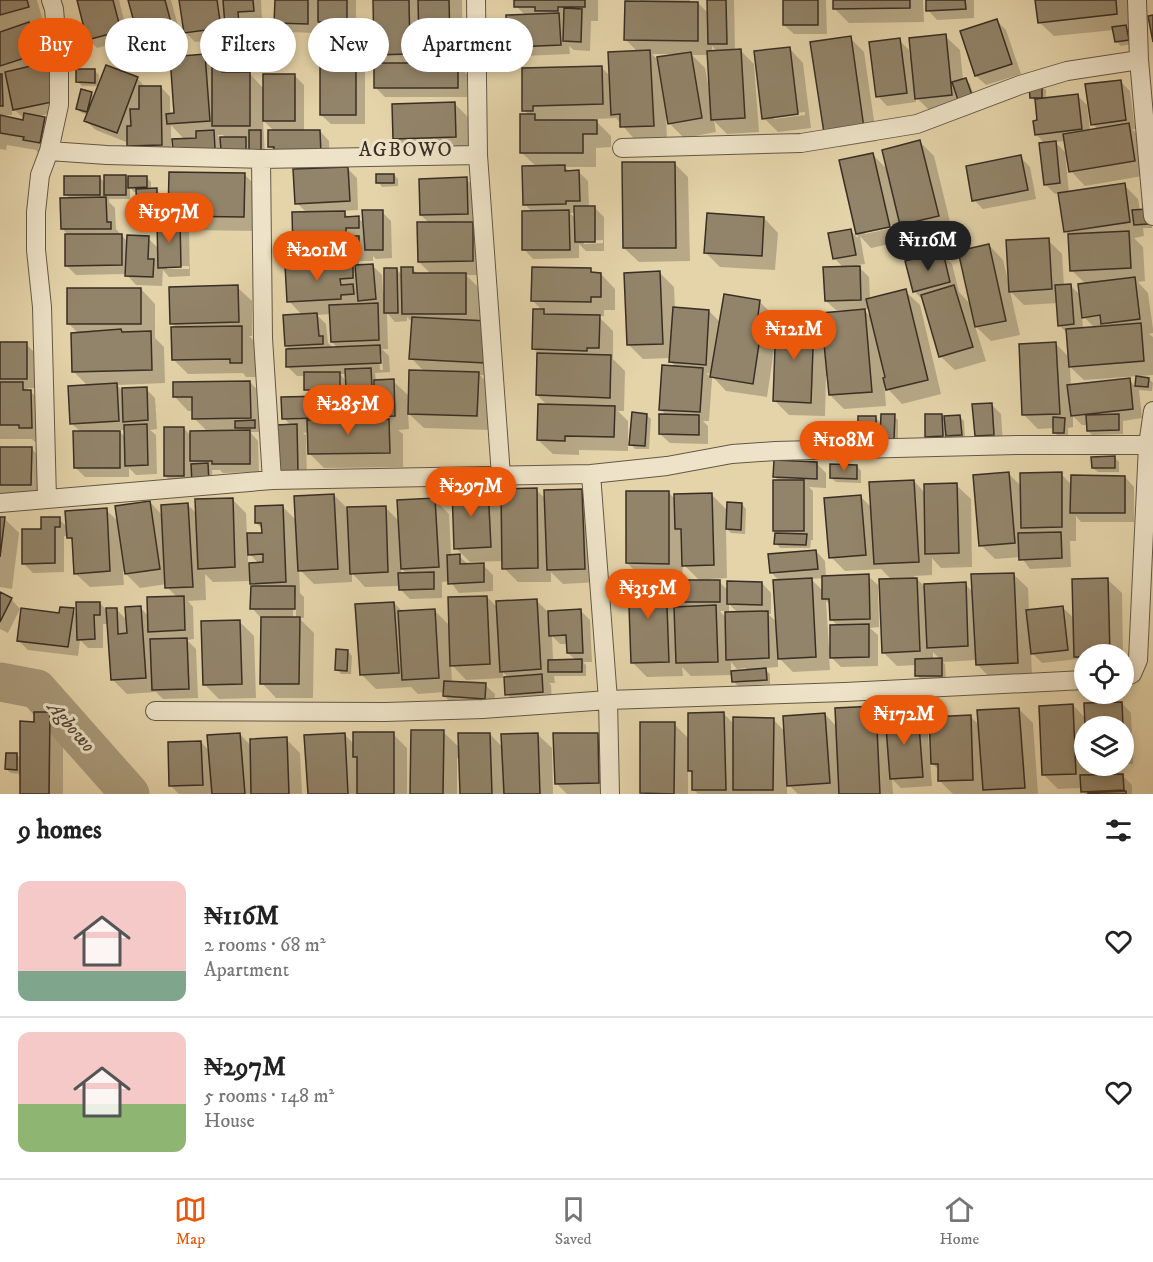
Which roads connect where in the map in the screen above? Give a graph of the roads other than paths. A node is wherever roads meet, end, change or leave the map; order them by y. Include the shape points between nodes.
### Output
1 (51, 0) edge
2 (476, 0) edge
3 (1137, 0) edge
4 (1139, 60) junction
5 (622, 148) dead end
6 (49, 151) junction
7 (478, 155) junction
8 (261, 159) junction
9 (1153, 216) edge
10 (1153, 411) edge
11 (1148, 445) junction
12 (591, 474) junction
13 (501, 476) junction
14 (272, 480) junction
15 (47, 499) junction
16 (0, 503) edge
17 (1134, 669) edge
18 (1074, 681) edge
19 (608, 700) junction
20 (155, 711) dead end
21 (610, 794) edge

1 - 6 street via 59,105
2 - 7 street
3 - 4 street
4 - 5 street via 1067,71 917,124 801,143
4 - 9 street
6 - 8 street
6 - 15 street via 40,175 36,212
7 - 8 street
7 - 13 street
8 - 14 street via 263,338
10 - 11 street
11 - 12 street via 775,450
11 - 17 street via 1138,660
12 - 13 street
12 - 19 street
13 - 14 street
14 - 15 street
15 - 16 street
18 - 19 street
19 - 20 street via 385,712
19 - 21 street

